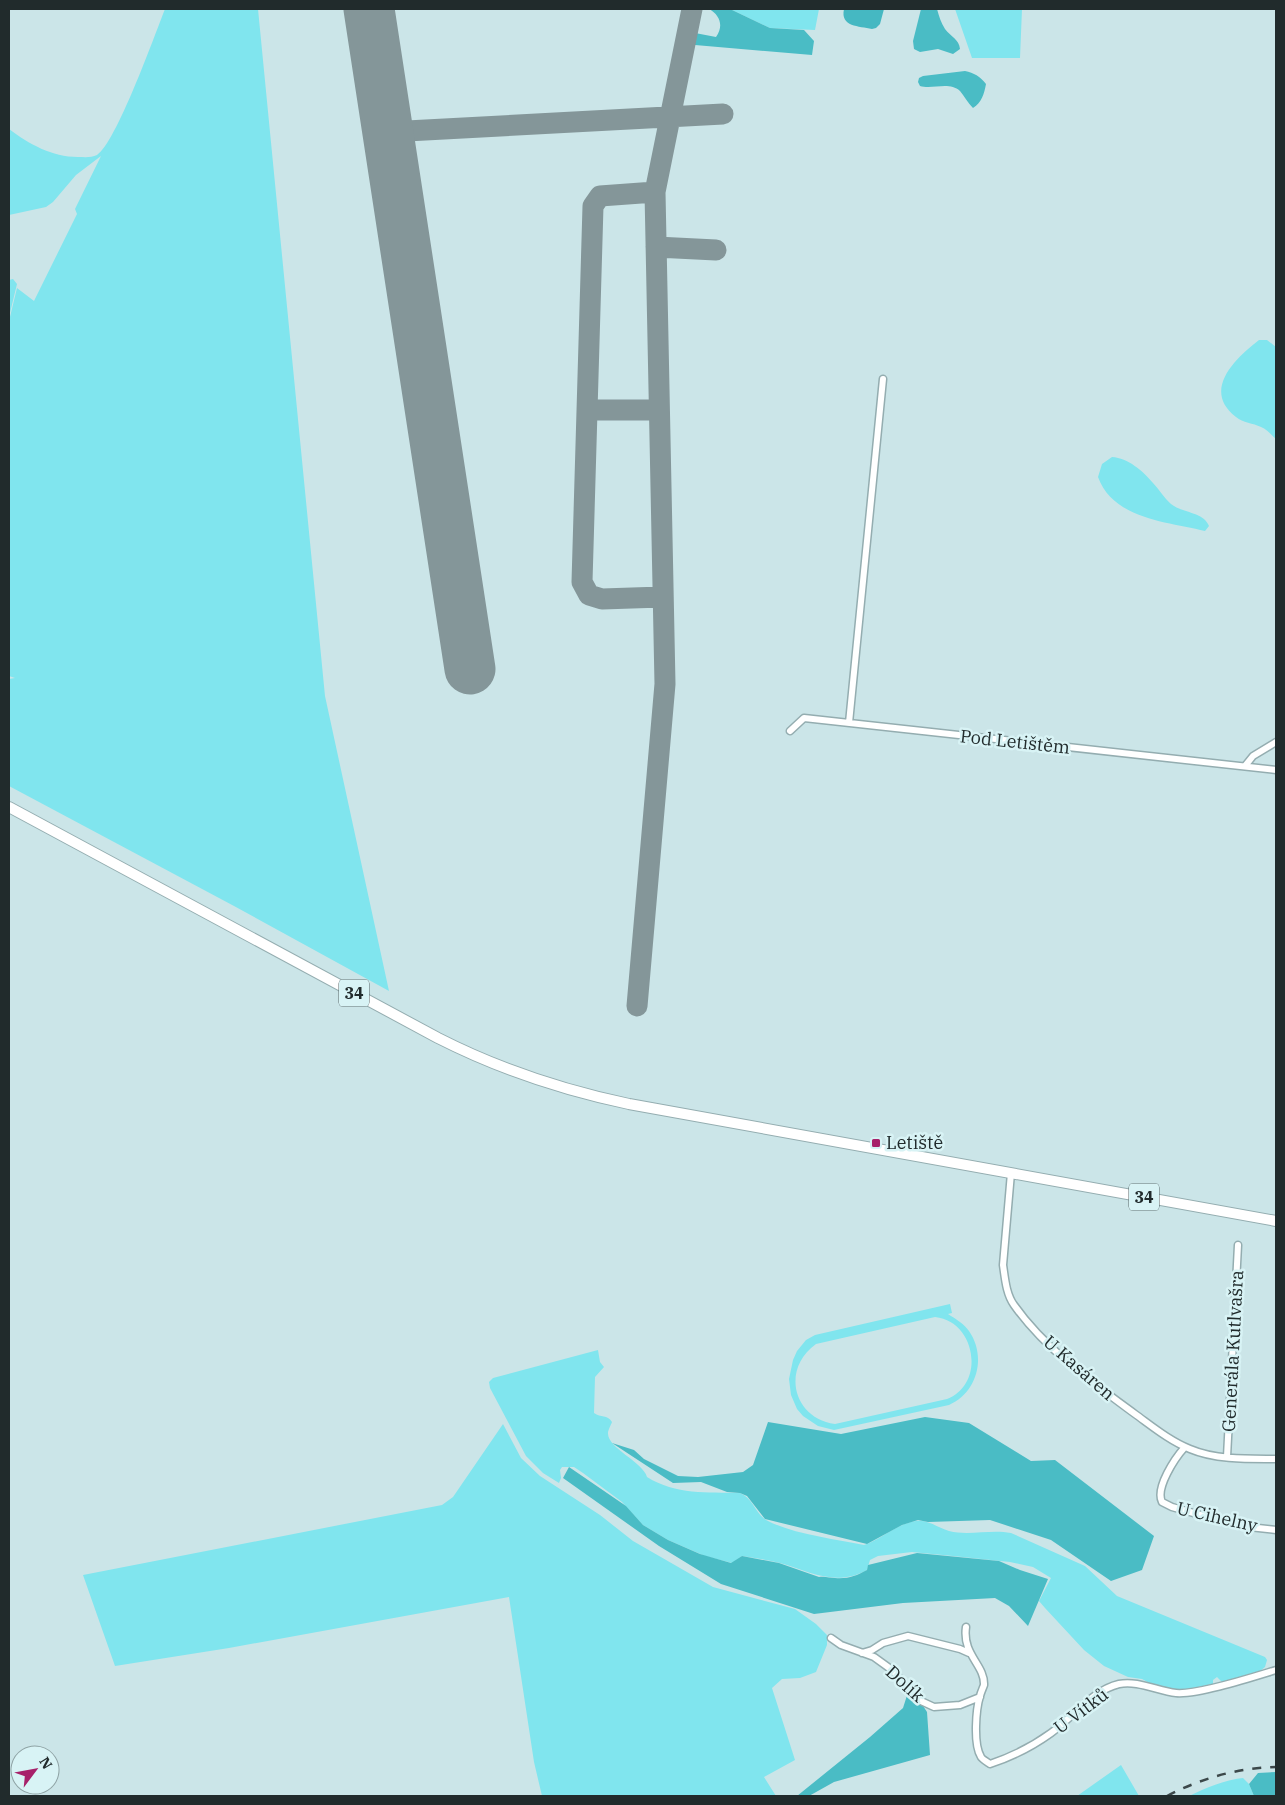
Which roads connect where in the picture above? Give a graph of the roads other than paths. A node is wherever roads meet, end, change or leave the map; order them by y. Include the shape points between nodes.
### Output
1 (883, 379) dead end
2 (849, 723) junction
3 (790, 731) dead end
4 (1276, 742) edge
5 (1244, 766) junction
6 (1276, 770) edge
7 (9, 807) edge
8 (1011, 1173) junction
9 (1276, 1221) edge
10 (1238, 1245) dead end
11 (1185, 1447) junction
12 (1227, 1457) junction
13 (1276, 1459) edge
14 (1276, 1530) edge
15 (966, 1627) dead end
16 (831, 1638) dead end
17 (861, 1653) junction
18 (969, 1653) junction
19 (1276, 1670) edge
20 (980, 1697) junction

1 - 2 street
2 - 3 street, Pod Letištěm via 804,718
2 - 5 street, Pod Letištěm
4 - 5 street via 1253,756
5 - 6 street, Pod Letištěm
7 - 8 main road, 34 via 430,1034 528,1078 572,1092 629,1104
8 - 9 main road, 34
8 - 11 street, U Kasáren via 1003,1265 1013,1304 1062,1356 1121,1404
10 - 12 street, Generála Kutlvašra
11 - 12 street, U Kasáren
11 - 14 street, U Cihelny via 1170,1466 1160,1496 1162,1502 1233,1524
12 - 13 street, U Kasáren
15 - 18 street
16 - 17 street, Dolík
17 - 18 street, Dolík via 908,1636
17 - 20 street, Dolík via 874,1657 892,1670 921,1701 934,1707 960,1705
18 - 20 street via 982,1676 984,1685
19 - 20 street, U Vítků via 1195,1692 1177,1693 1119,1684 1097,1694 1051,1734 1006,1759 990,1764 981,1757 975,1738

